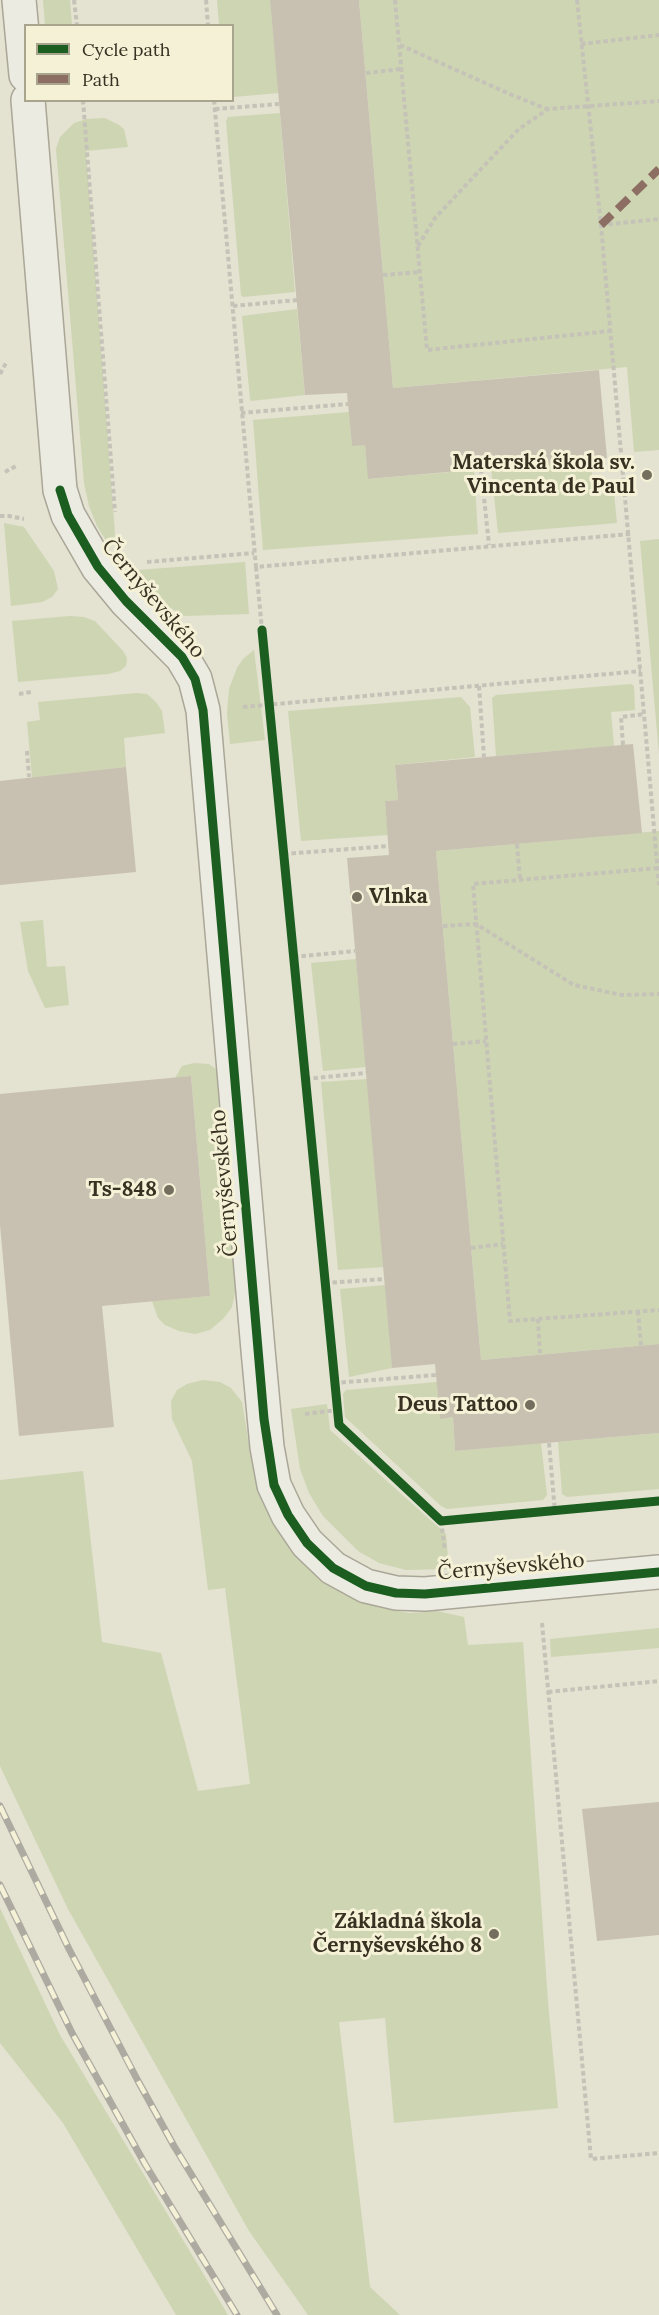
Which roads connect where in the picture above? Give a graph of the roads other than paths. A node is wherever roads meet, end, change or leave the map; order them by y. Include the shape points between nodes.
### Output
1 (20, 0) edge
2 (24, 50) edge
3 (27, 102) edge
4 (659, 1572) edge

1 - 2 street
3 - 4 street, Černyševského via 60,490 68,515 98,567 182,657 195,679 203,710 260,1373 274,1485 307,1544 333,1568 366,1586 396,1593 425,1594

